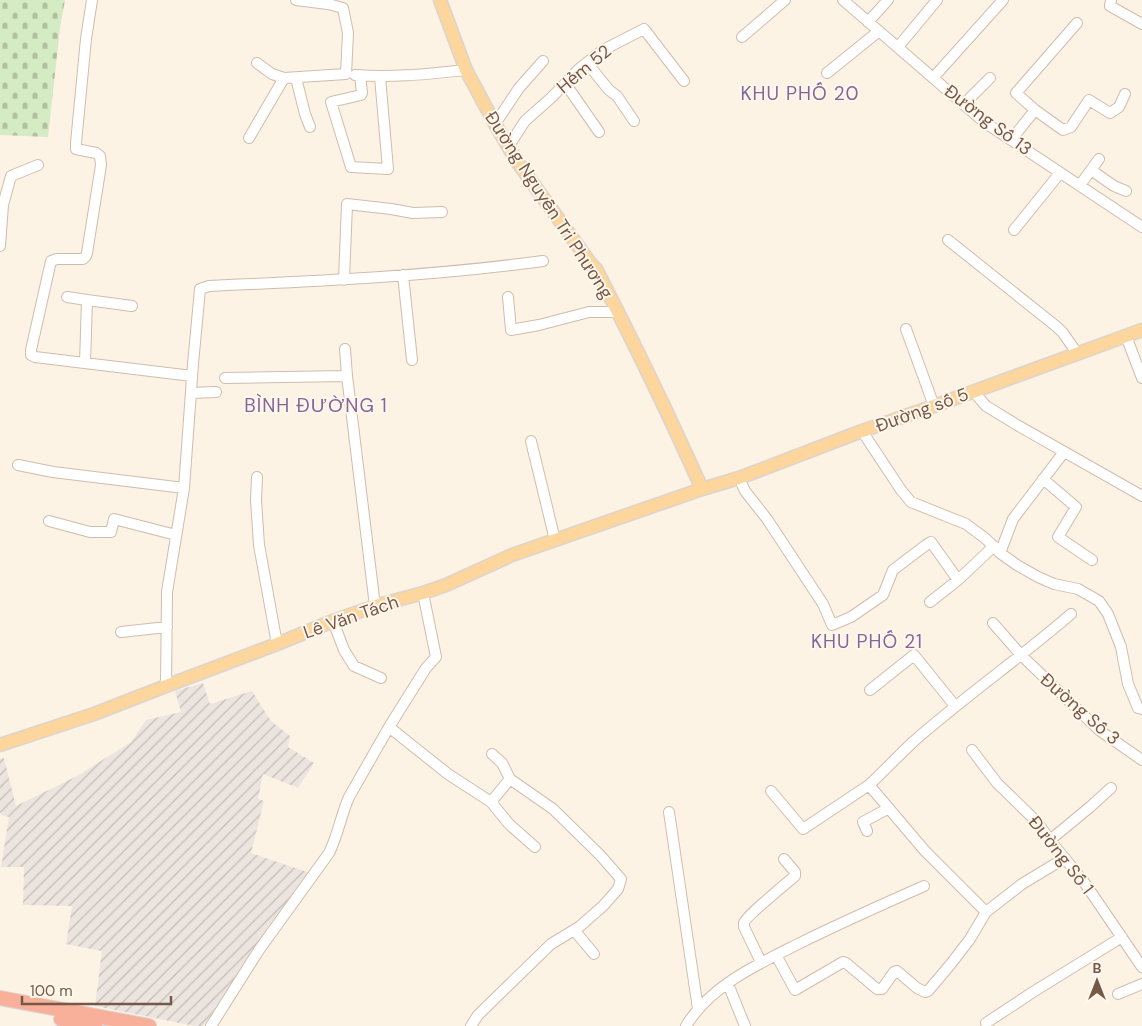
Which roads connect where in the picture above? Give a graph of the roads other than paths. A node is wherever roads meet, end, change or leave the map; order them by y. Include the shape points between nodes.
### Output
1 (92, 0) edge
2 (296, 0) edge
3 (440, 0) edge
4 (785, 0) edge
5 (843, 0) edge
6 (888, 0) edge
7 (937, 0) edge
8 (1111, 0) edge
9 (997, 2) edge
10 (343, 4) edge
11 (868, 22) junction
12 (1077, 23) dead end
13 (1142, 24) edge
14 (879, 31) junction
15 (742, 37) dead end
16 (898, 47) junction
17 (542, 61) dead end
18 (257, 63) dead end
19 (587, 63) junction
20 (466, 70) junction
21 (827, 73) dead end
22 (346, 74) junction
23 (360, 75) junction
24 (380, 77) junction
25 (284, 78) junction
26 (296, 78) junction
27 (933, 78) junction
28 (990, 78) dead end
29 (684, 81) dead end
30 (565, 83) junction
31 (1125, 94) dead end
32 (964, 104) junction
33 (1035, 110) junction
34 (634, 122) dead end
35 (495, 124) junction
36 (310, 127) dead end
37 (599, 132) dead end
38 (249, 138) dead end
39 (1011, 140) junction
40 (508, 147) junction
41 (1099, 159) dead end
42 (38, 166) dead end
43 (1090, 170) junction
44 (1060, 172) junction
45 (1080, 185) junction
46 (1126, 191) dead end
47 (442, 212) dead end
48 (1142, 227) edge
49 (1014, 230) dead end
50 (948, 240) dead end
51 (0, 246) edge
52 (543, 261) dead end
53 (403, 276) junction
54 (344, 280) junction
55 (67, 298) dead end
56 (508, 298) dead end
57 (87, 300) junction
58 (132, 306) dead end
59 (618, 312) junction
60 (906, 329) dead end
61 (1142, 330) edge
62 (1126, 336) junction
63 (346, 350) dead end
64 (1077, 353) junction
65 (412, 360) dead end
66 (85, 363) junction
67 (192, 376) junction
68 (347, 376) junction
69 (225, 378) dead end
70 (1142, 378) edge
71 (973, 391) junction
72 (216, 392) dead end
73 (191, 393) junction
74 (934, 406) junction
75 (862, 431) junction
76 (531, 441) dead end
77 (1064, 452) junction
78 (18, 465) dead end
79 (257, 477) dead end
80 (739, 478) junction
81 (1044, 479) junction
82 (184, 488) junction
83 (702, 489) junction
84 (1142, 496) edge
85 (49, 521) dead end
86 (176, 535) junction
87 (555, 540) junction
88 (997, 550) junction
89 (1092, 560) dead end
90 (958, 580) junction
91 (423, 593) junction
92 (930, 602) dead end
93 (375, 606) junction
94 (1071, 614) dead end
95 (333, 621) junction
96 (993, 623) dead end
97 (167, 627) junction
98 (121, 632) dead end
99 (277, 644) junction
100 (1021, 655) junction
101 (380, 678) dead end
102 (166, 686) junction
103 (870, 690) dead end
104 (956, 706) junction
105 (1142, 710) edge
106 (389, 727) junction
107 (0, 745) edge
108 (972, 750) dead end
109 (492, 754) dead end
110 (1142, 760) edge
111 (510, 779) junction
112 (869, 785) junction
113 (1111, 788) dead end
114 (771, 791) dead end
115 (491, 802) junction
116 (889, 808) junction
117 (669, 812) dead end
118 (867, 831) dead end
119 (1050, 840) junction
120 (535, 847) dead end
121 (1065, 858) junction
122 (784, 859) dead end
123 (924, 886) dead end
124 (986, 912) junction
125 (574, 930) junction
126 (1122, 937) junction
127 (594, 954) dead end
128 (776, 955) junction
129 (761, 962) junction
130 (1142, 967) edge
131 (728, 984) junction
132 (1142, 984) edge
133 (1118, 994) dead end
134 (0, 998) edge
135 (0, 1006) edge
136 (698, 1008) junction
137 (986, 1023) dead end
138 (95, 1026) edge
139 (149, 1026) edge
140 (211, 1026) edge
141 (470, 1026) edge
142 (686, 1026) edge
143 (745, 1026) edge

1 - 66 street via 76,143 76,149 100,156 101,165 88,253 83,259 57,258 51,261 31,350 35,357
2 - 10 street
3 - 20 main road, Đường Nguyễn Tri Phương
4 - 15 street
5 - 11 street, Đường Số 13
6 - 11 street
7 - 16 street
8 - 13 street via 1110,6
9 - 27 street
10 - 22 street via 348,33
11 - 14 street, Đường Số 13
12 - 33 street via 1016,92
14 - 16 street, Đường Số 13
14 - 21 street
16 - 27 street, Đường Số 13
17 - 35 street
18 - 25 street
19 - 29 street, Hẻm 52 via 602,50 644,29
19 - 30 street, Hẻm 52
19 - 34 street via 608,90 617,96
20 - 24 street
20 - 35 main road, Đường Nguyễn Tri Phương
22 - 23 street
22 - 26 street
23 - 24 street
23 - 24 street via 361,95 328,103 351,167 388,169
25 - 26 street
25 - 38 street
26 - 36 street
27 - 32 street, Đường Số 13
28 - 32 street
30 - 37 street
30 - 40 street, Hẻm 52 via 525,121
31 - 33 street via 1119,107 1110,113 1089,100 1071,127 1063,130
32 - 39 street, Đường Số 13
33 - 39 street
35 - 40 main road, Đường Nguyễn Tri Phương
39 - 44 street, Đường Số 13
40 - 59 main road, Đường Nguyễn Tri Phương via 596,269
41 - 43 street
42 - 51 street via 11,176 3,205
43 - 45 street
43 - 46 street
44 - 45 street, Đường Số 13
44 - 49 street
45 - 48 street, Đường Số 13
47 - 54 street via 413,213 347,204
50 - 64 street via 1063,333
52 - 53 street
53 - 54 street
53 - 65 street
54 - 67 street via 200,289
55 - 57 street
56 - 59 street via 511,330 589,312
57 - 58 street
57 - 66 street
59 - 83 main road, Đường Nguyễn Tri Phương
60 - 74 street
61 - 62 main road, Đường số 5
62 - 64 main road, Đường số 5
62 - 70 street
63 - 68 street
64 - 71 main road, Đường số 5
66 - 67 street
67 - 73 street
68 - 69 street
68 - 93 street
71 - 74 main road, Đường số 5
71 - 77 street via 986,406
72 - 73 street
73 - 82 street
74 - 75 main road, Đường số 5
75 - 80 main road, Đường số 5
75 - 88 street via 910,502 966,524
76 - 87 street
77 - 81 street
77 - 84 street
78 - 82 street
79 - 99 street via 259,545
80 - 83 main road, Đường số 5
80 - 90 street via 823,604 832,625 852,617 883,595 893,570 931,542
81 - 88 street via 1013,519
81 - 89 street via 1076,507 1058,538
82 - 86 street
83 - 87 main road, Lê Văn Tách
85 - 86 street via 90,532 112,532 114,519
86 - 97 street via 167,592
87 - 91 main road, Lê Văn Tách via 512,554
88 - 90 street
88 - 105 street via 1038,577 1078,589 1099,600 1121,647 1128,684 1138,708
90 - 92 street
91 - 93 main road, Lê Văn Tách
91 - 106 street via 436,657
93 - 95 main road, Lê Văn Tách
94 - 100 street
95 - 99 main road, Lê Văn Tách
95 - 101 street via 354,666
96 - 100 street, Đường Số 3
97 - 98 street
97 - 102 street
99 - 102 main road, Lê Văn Tách
100 - 104 street
100 - 110 street, Đường Số 3 via 1099,730
102 - 107 main road, Lê Văn Tách
103 - 104 street via 914,655
104 - 112 street via 912,742
106 - 115 street via 448,774
106 - 140 street via 344,808 329,853 259,950
108 - 119 street, Đường Số 1 via 996,783 1037,822
109 - 111 street via 502,763
111 - 115 street
111 - 125 street via 553,808 621,879 618,888 602,906
112 - 114 street via 803,829
112 - 116 street
113 - 119 street
115 - 120 street via 509,824
116 - 118 street via 863,822
116 - 124 street via 925,851
117 - 136 street
119 - 121 street, Đường Số 1
121 - 124 street via 1022,884
121 - 126 street, Đường Số 1
122 - 129 street via 795,876 744,924
123 - 128 street
124 - 128 street via 970,939 925,992 897,971 882,989 877,989 843,962 795,990
125 - 127 street
125 - 141 street via 551,944
126 - 130 street, Đường Số 1
126 - 137 street
128 - 129 street
129 - 131 street
131 - 136 street
131 - 143 street
132 - 133 street
134 - 139 highway
135 - 138 highway
136 - 142 street

